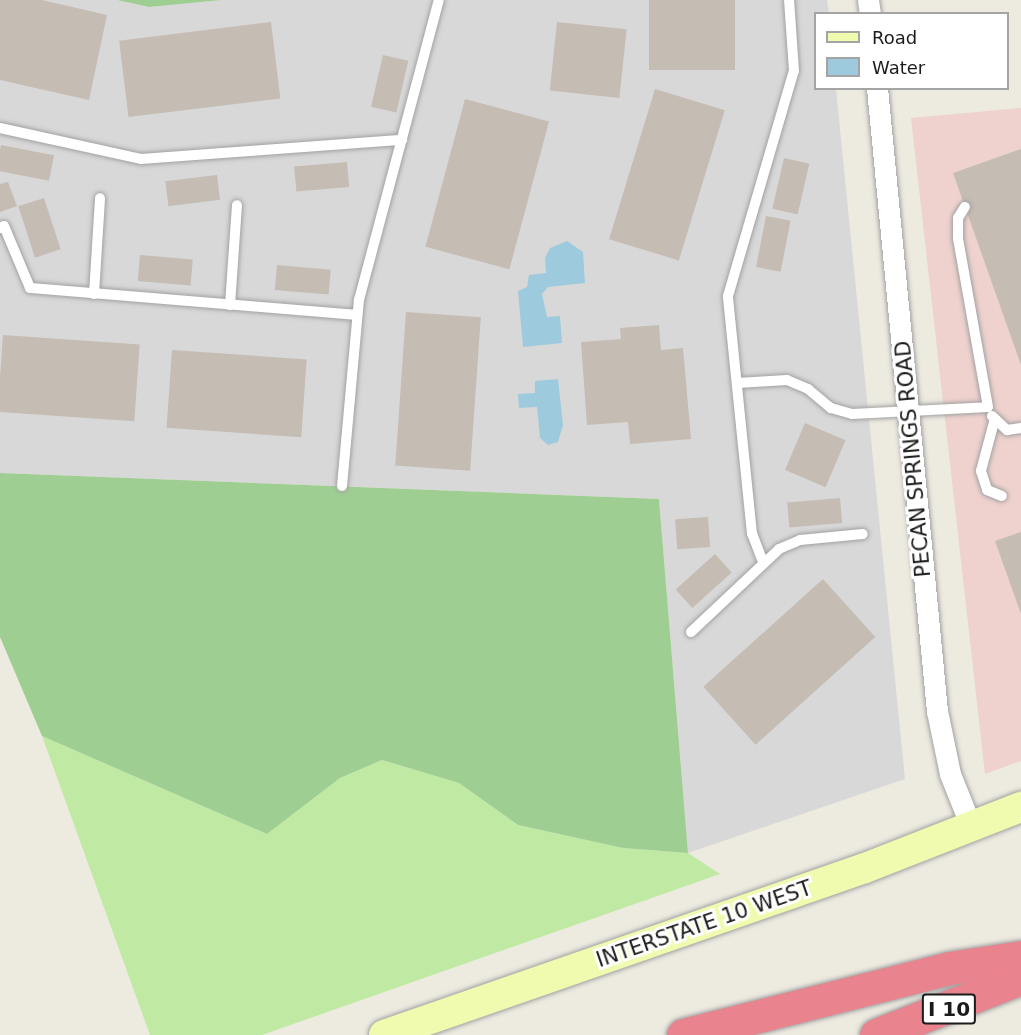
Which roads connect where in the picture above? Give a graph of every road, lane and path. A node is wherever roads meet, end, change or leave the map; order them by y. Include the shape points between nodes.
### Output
1 (438, 0) edge
2 (789, 0) edge
3 (877, 90) edge
4 (0, 128) edge
5 (402, 140) junction
6 (100, 198) dead end
7 (237, 205) dead end
8 (965, 207) dead end
9 (0, 228) edge
10 (94, 294) junction
11 (230, 305) junction
12 (356, 315) junction
13 (737, 384) junction
14 (988, 407) junction
15 (909, 408) junction
16 (994, 422) junction
17 (1021, 428) edge
18 (342, 486) dead end
19 (1002, 496) dead end
20 (863, 534) dead end
21 (763, 562) junction
22 (691, 632) dead end
23 (1021, 807) edge
24 (970, 824) junction
25 (1021, 957) edge
26 (1021, 978) edge
27 (384, 1035) edge
28 (683, 1035) edge
29 (876, 1035) edge

1 - 5 lane
2 - 13 lane via 794,71 728,296
3 - 15 street, PECAN SPRINGS ROAD
4 - 5 lane via 141,159
5 - 12 lane
6 - 10 lane
7 - 11 lane
8 - 14 lane via 958,218 958,238
9 - 10 lane via 4,226 30,288
10 - 11 lane
11 - 12 lane
12 - 18 lane
13 - 15 lane via 787,380 808,389 831,408 852,414
13 - 21 lane via 752,534
14 - 15 lane
14 - 16 lane
15 - 24 street, PECAN SPRINGS ROAD via 937,711 950,774
16 - 17 lane via 1007,430
16 - 19 lane via 981,471 987,490
20 - 21 lane via 800,540
21 - 22 lane
23 - 24 main road, INTERSTATE 10 WEST
24 - 27 main road, INTERSTATE 10 WEST via 865,868
25 - 28 highway via 949,968
26 - 29 highway, I 10

